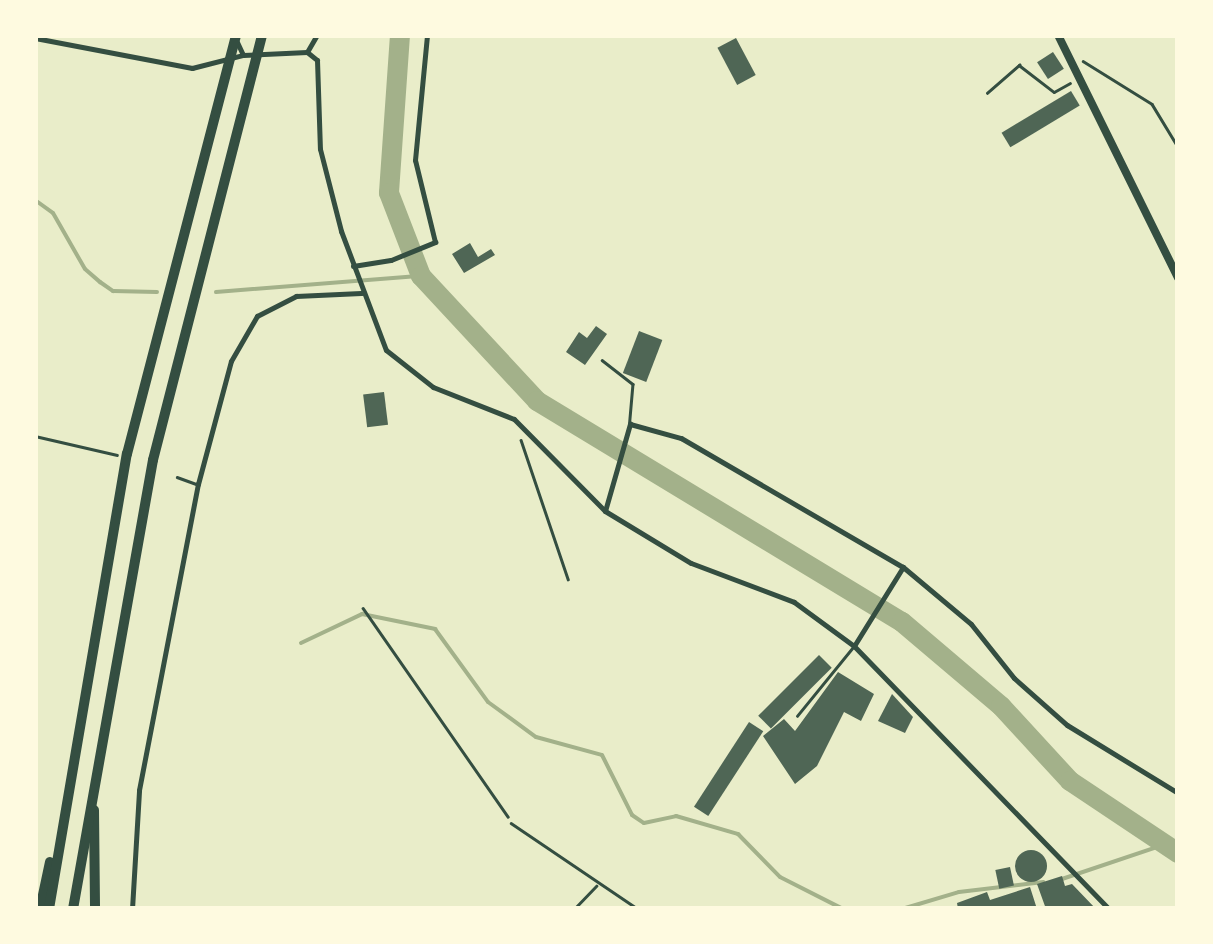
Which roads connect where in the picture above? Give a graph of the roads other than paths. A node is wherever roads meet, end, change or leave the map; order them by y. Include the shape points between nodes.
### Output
1 (235, 35) edge
2 (262, 35) edge
3 (317, 35) edge
4 (427, 35) edge
5 (1058, 35) edge
6 (35, 38) edge
7 (307, 52) junction
8 (243, 55) junction
9 (353, 266) junction
10 (1178, 278) edge
11 (361, 292) junction
12 (602, 360) dead end
13 (630, 424) junction
14 (35, 436) edge
15 (117, 455) dead end
16 (177, 476) dead end
17 (198, 484) junction
18 (605, 511) junction
19 (903, 567) junction
20 (854, 646) junction
21 (797, 716) dead end
22 (70, 778) junction
23 (94, 779) junction
24 (1178, 793) edge
25 (511, 823) road end
26 (597, 885) junction
27 (40, 909) edge
28 (50, 909) edge
29 (73, 909) edge
30 (95, 909) edge
31 (132, 909) edge
32 (574, 909) edge
33 (638, 909) edge
34 (1109, 909) edge

1 - 8 street
1 - 22 highway via 127,454
2 - 23 highway via 152,460
3 - 7 street
4 - 9 street via 415,160 435,242
5 - 10 street
6 - 8 street via 192,68
7 - 8 street
7 - 9 street via 317,60 320,149
9 - 11 street
11 - 17 street via 296,296 257,316 231,360
11 - 18 street via 386,350 433,388 514,419
12 - 13 lane via 633,384
13 - 18 street
13 - 19 street via 681,438
14 - 15 lane
16 - 17 lane
17 - 31 street via 138,790
18 - 20 street via 691,563 794,602
19 - 20 street
19 - 24 street via 971,624 1014,678 1067,725
20 - 21 lane
20 - 34 street
22 - 27 highway
22 - 28 highway
23 - 29 highway
23 - 30 highway
25 - 26 lane
26 - 32 lane
26 - 33 lane

